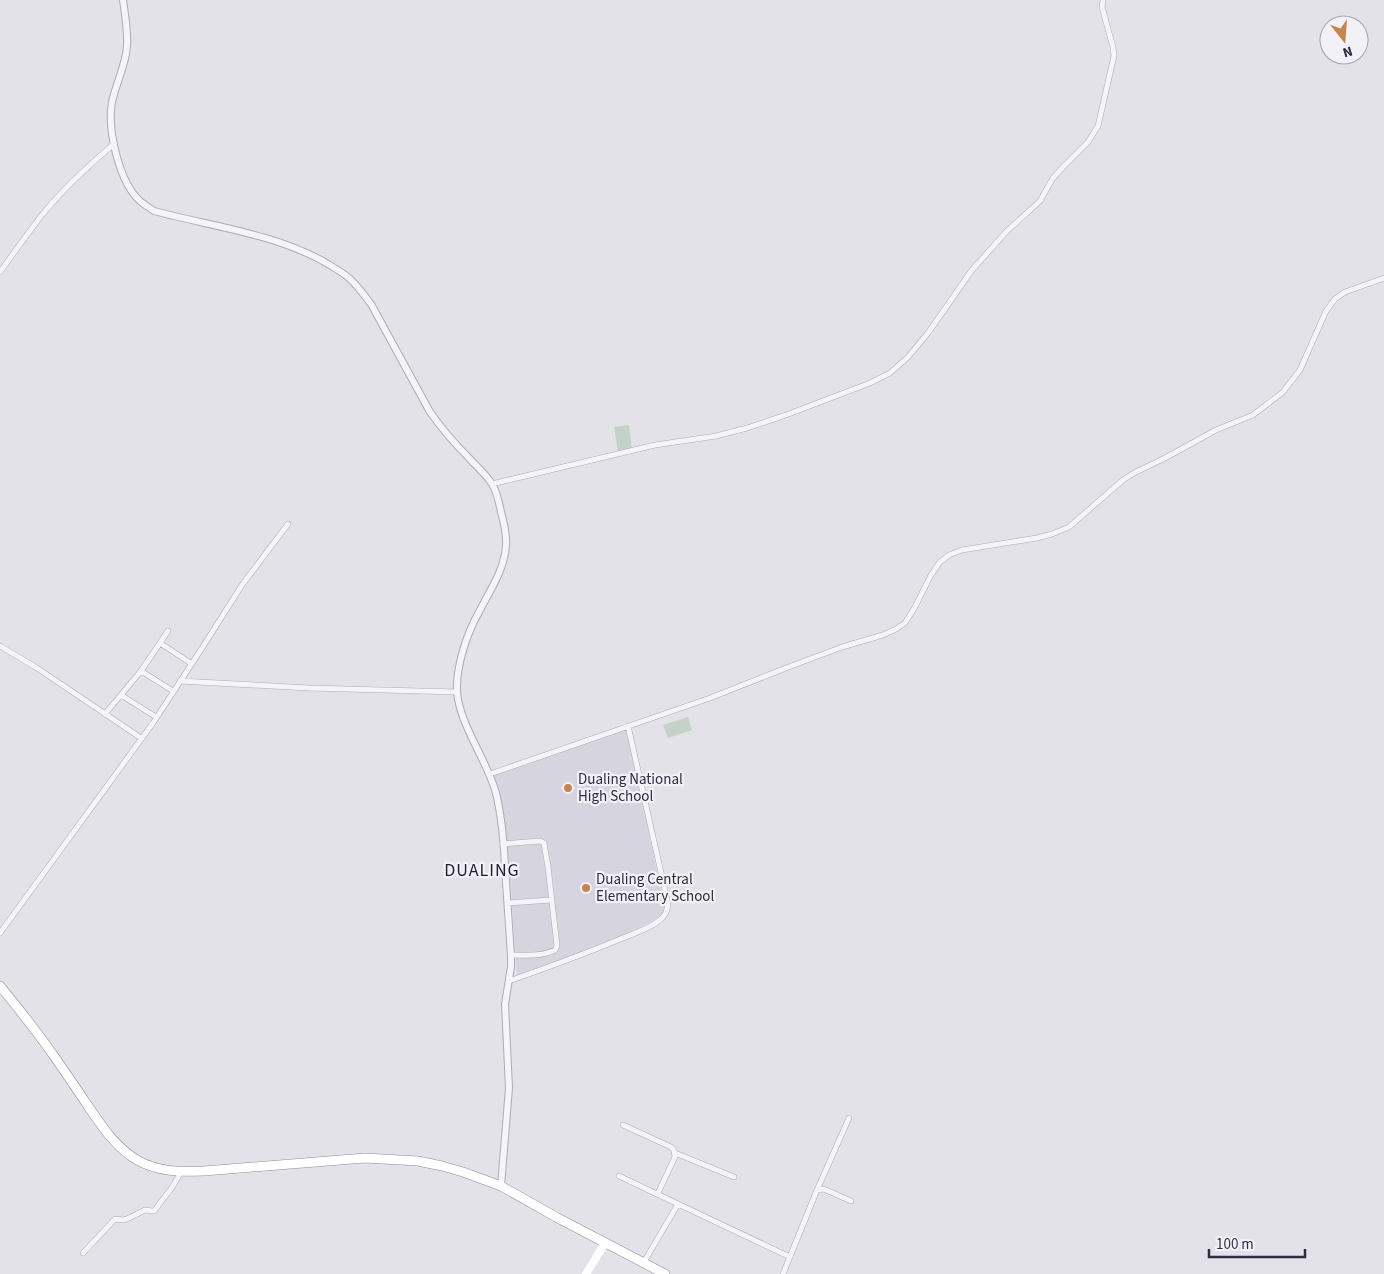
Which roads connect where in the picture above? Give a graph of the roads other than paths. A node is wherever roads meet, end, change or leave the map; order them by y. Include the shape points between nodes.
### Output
1 (124, 0) edge
2 (1103, 0) edge
3 (114, 144) junction
4 (0, 272) edge
5 (1384, 278) edge
6 (492, 484) junction
7 (288, 524) dead end
8 (168, 631) dead end
9 (160, 643) junction
10 (0, 646) edge
11 (192, 664) junction
12 (141, 671) junction
13 (180, 681) junction
14 (174, 691) junction
15 (457, 692) junction
16 (121, 695) junction
17 (106, 714) junction
18 (156, 717) junction
19 (628, 726) junction
20 (141, 738) junction
21 (490, 774) junction
22 (503, 844) junction
23 (551, 900) junction
24 (508, 903) junction
25 (0, 933) edge
26 (511, 955) junction
27 (509, 981) junction
28 (0, 986) edge
29 (848, 1118) dead end
30 (623, 1125) dead end
31 (675, 1153) junction
32 (182, 1171) junction
33 (619, 1176) dead end
34 (734, 1177) dead end
35 (501, 1186) junction
36 (817, 1190) junction
37 (658, 1193) junction
38 (850, 1201) dead end
39 (678, 1204) junction
40 (605, 1243) junction
41 (83, 1253) dead end
42 (790, 1257) junction
43 (644, 1262) junction
44 (586, 1274) edge
45 (665, 1274) edge
46 (783, 1274) edge

1 - 3 street via 128,47 112,101 110,118
2 - 6 street via 1114,56 1098,126 1054,178 1040,201 972,270 928,333 890,374 747,428 654,445
3 - 4 street via 81,173 41,216
3 - 6 street via 129,185 142,203 154,211 270,239 315,257 348,278 371,304 441,428
5 - 19 street via 1335,298 1300,370 1271,402 1253,415 1216,430 1134,473 1069,527 1052,534 970,548 949,555 931,575 905,623 896,629
6 - 15 street via 505,534 504,556 499,575 469,633
7 - 11 street via 242,585
8 - 9 street
9 - 11 street
9 - 12 street
10 - 17 street
11 - 13 street
12 - 14 street
12 - 16 street
13 - 14 street
13 - 15 street
14 - 18 street
15 - 21 street via 463,717
16 - 17 street
16 - 18 street
17 - 20 street
18 - 20 street
19 - 21 street
19 - 27 street via 668,909 660,920 632,934
20 - 25 street
21 - 22 street via 499,808
22 - 23 street via 544,843
22 - 24 street
23 - 24 street
23 - 26 street via 555,950 539,955
24 - 26 street
26 - 27 street
27 - 35 street via 505,1015 509,1088
28 - 32 highway via 116,1143 155,1168
29 - 36 street
30 - 31 street via 671,1147
31 - 34 street
31 - 37 street
32 - 35 highway via 389,1159 442,1166
32 - 41 street via 154,1210 145,1210 124,1220 115,1219
33 - 37 street
35 - 40 highway
36 - 38 street via 824,1189
36 - 42 street
37 - 39 street
39 - 42 street
39 - 43 street
40 - 43 highway
40 - 44 main road
42 - 46 street
43 - 45 highway

